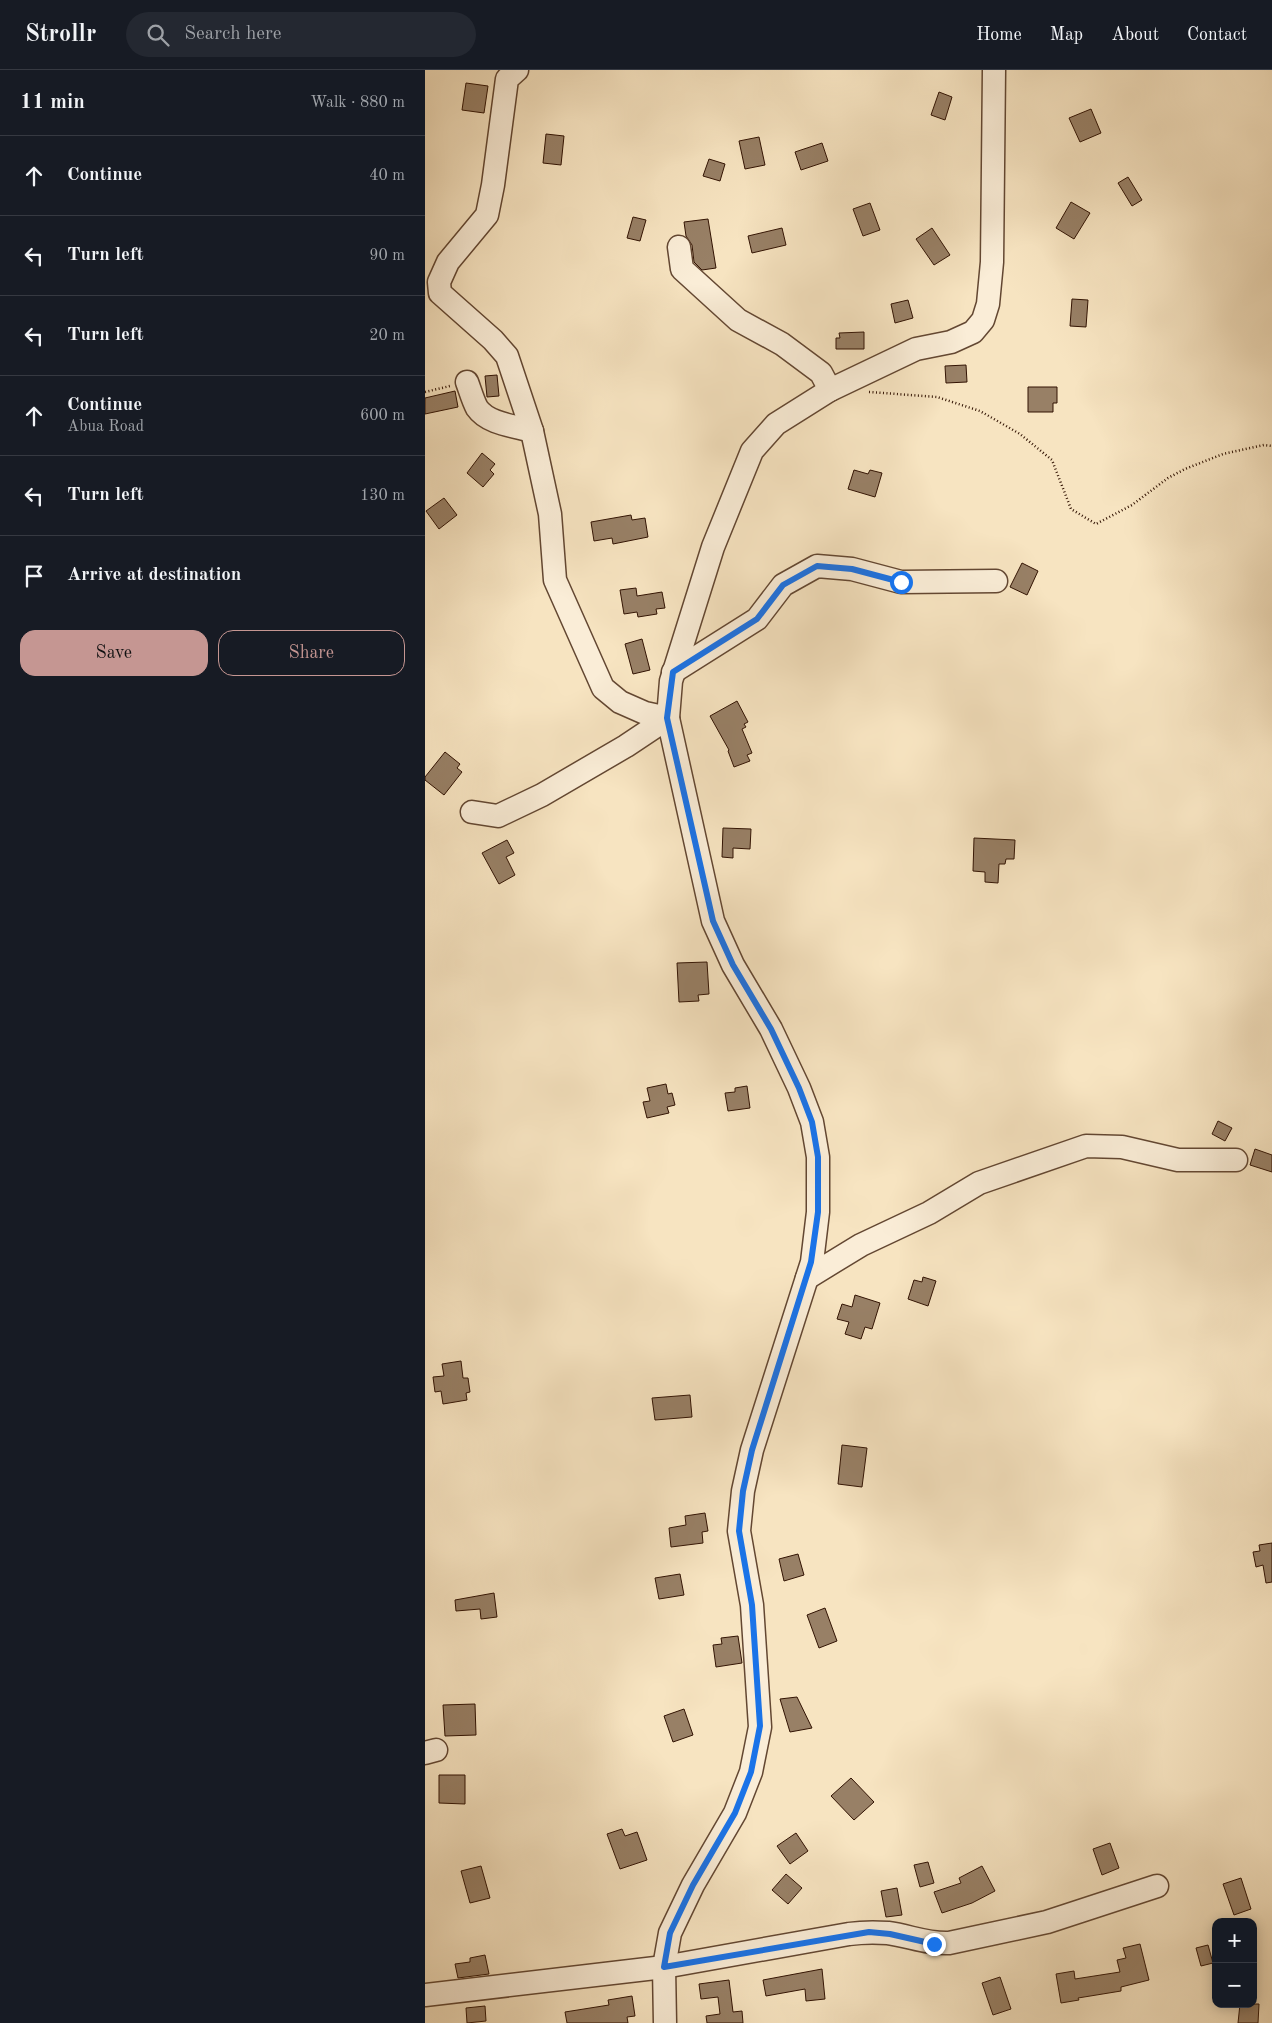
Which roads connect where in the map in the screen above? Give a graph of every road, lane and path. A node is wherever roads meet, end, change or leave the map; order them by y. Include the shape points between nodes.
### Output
1 (517, 70) edge
2 (994, 70) edge
3 (679, 248) dead end
4 (432, 292) edge
5 (467, 382) joint
6 (830, 390) junction
7 (425, 392) edge
8 (864, 392) dead end
9 (532, 431) junction
10 (1272, 446) edge
11 (996, 582) dead end
12 (673, 672) junction
13 (667, 718) junction
14 (472, 812) dead end
15 (1236, 1160) dead end
16 (807, 1278) junction
17 (1157, 1886) dead end
18 (664, 1967) junction
19 (425, 1995) edge
20 (665, 2023) edge

1 - 4 street via 507,79 487,215 448,262
2 - 6 street via 992,262 983,320 973,332 951,342 916,350
3 - 6 street via 682,269 738,320 782,344 821,373
4 - 9 street via 493,340 507,356
5 - 7 path
5 - 9 street via 477,408 487,417
6 - 12 street via 776,424 752,451 713,546
8 - 10 path via 937,397 980,410 1020,434 1053,460 1071,509 1096,524 1132,505 1185,469 1223,454
9 - 13 street via 550,514 555,580 579,638 603,688 620,702
11 - 12 street via 901,582 852,569 817,566 783,585 757,619
12 - 13 street
13 - 14 street via 559,785 498,816
13 - 16 street via 713,921 733,965 775,1037 812,1122 818,1157 818,1212
15 - 16 street via 1178,1160 1122,1147 1086,1146 979,1183 929,1213 861,1245
16 - 18 street via 752,1450 743,1491 739,1531 752,1605 760,1726 751,1772 735,1813 693,1885 670,1933
17 - 18 street via 1047,1922 949,1943 934,1944 869,1932
18 - 19 street
18 - 20 street

